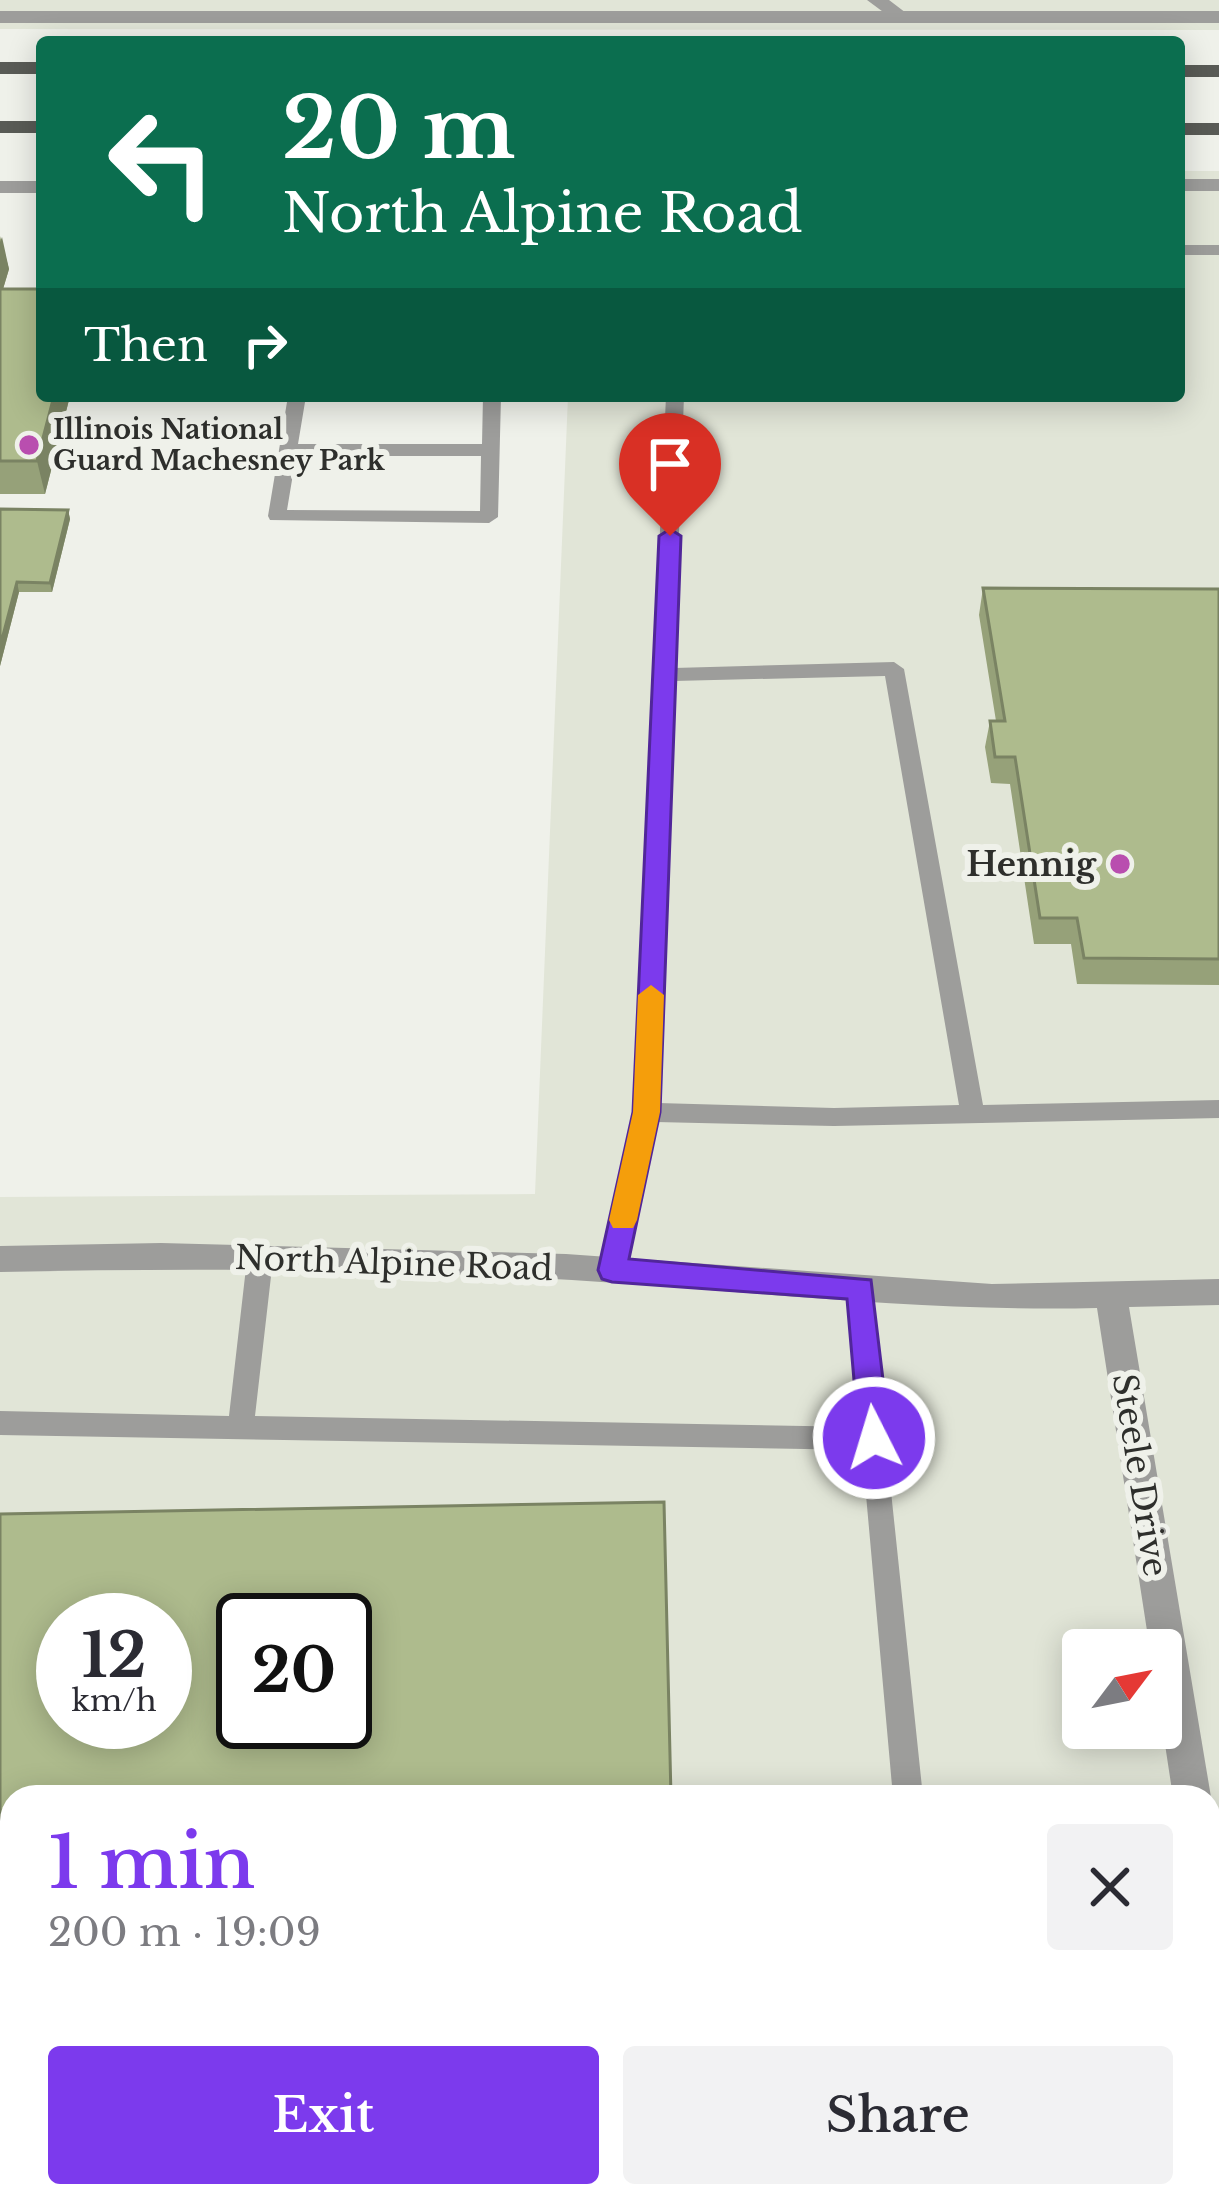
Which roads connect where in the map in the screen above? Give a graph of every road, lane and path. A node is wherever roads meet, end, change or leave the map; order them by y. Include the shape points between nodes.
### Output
1 (876, 0) edge
2 (0, 16) edge
3 (901, 16) junction
4 (1219, 17) edge
5 (0, 68) edge
6 (36, 68) edge
7 (1185, 71) edge
8 (1219, 71) edge
9 (0, 127) edge
10 (36, 127) edge
11 (1185, 128) edge
12 (1219, 129) edge
13 (1185, 185) edge
14 (1219, 185) edge
15 (0, 187) edge
16 (36, 187) edge
17 (1185, 250) edge
18 (1219, 250) edge
19 (296, 402) edge
20 (493, 402) edge
21 (675, 402) edge
22 (288, 450) junction
23 (491, 450) junction
24 (664, 675) junction
25 (1219, 1109) edge
26 (646, 1112) junction
27 (973, 1113) junction
28 (0, 1259) edge
29 (260, 1259) junction
30 (612, 1270) junction
31 (860, 1288) junction
32 (1219, 1292) edge
33 (1111, 1294) junction
34 (0, 1423) edge
35 (241, 1425) junction
36 (874, 1438) junction
37 (907, 1785) edge
38 (1190, 1785) edge

1 - 3 street
2 - 3 street
3 - 4 street
5 - 6 main road
7 - 8 main road
9 - 10 main road
11 - 12 main road
13 - 14 street
15 - 16 street
17 - 18 lane
19 - 22 lane
20 - 23 lane
21 - 24 lane
22 - 23 lane
22 - 23 lane via 277,516 489,518
24 - 26 lane
24 - 27 lane via 894,669
25 - 27 lane
26 - 27 lane
26 - 30 lane
28 - 29 street, North Alpine Road
29 - 30 street, North Alpine Road
29 - 35 lane
30 - 31 street, North Alpine Road
31 - 33 street, North Alpine Road
31 - 36 lane
32 - 33 street, North Alpine Road
33 - 38 street, Steele Drive
34 - 35 lane
35 - 36 lane
36 - 37 lane

